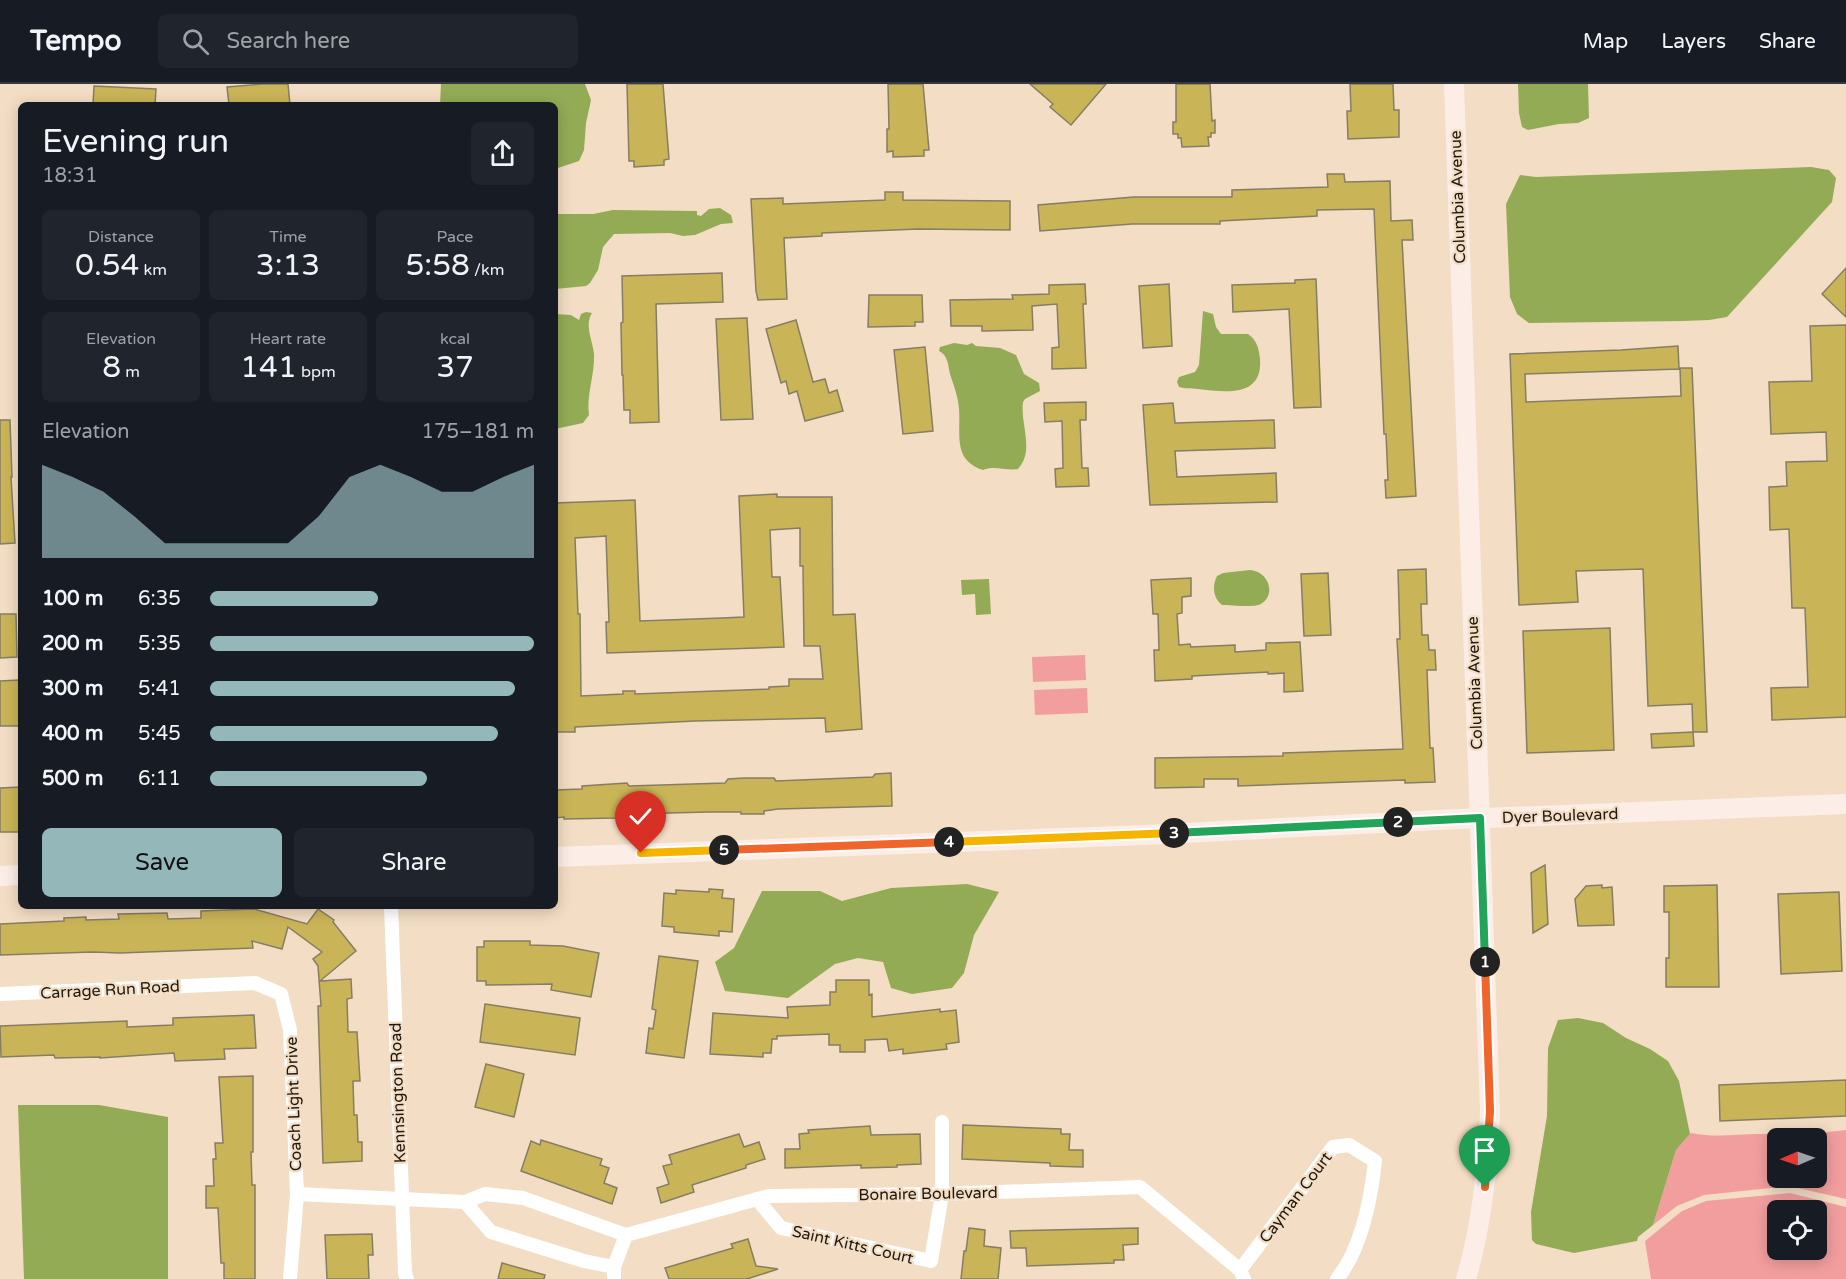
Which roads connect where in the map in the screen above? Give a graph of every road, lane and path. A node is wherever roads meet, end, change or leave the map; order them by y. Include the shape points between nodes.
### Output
1 (1454, 84) edge
2 (1846, 804) edge
3 (1480, 818) junction
4 (558, 857) edge
5 (18, 874) edge
6 (0, 876) edge
7 (391, 909) edge
8 (219, 985) joint
9 (0, 994) edge
10 (942, 1122) dead end
11 (297, 1194) junction
12 (942, 1194) junction
13 (757, 1199) junction
14 (401, 1200) junction
15 (465, 1202) junction
16 (626, 1235) junction
17 (614, 1273) edge
18 (1243, 1274) edge
19 (290, 1279) edge
20 (407, 1279) edge
21 (1337, 1279) edge
22 (1466, 1279) edge

1 - 3 main road, Columbia Avenue
2 - 3 main road, Dyer Boulevard
3 - 4 main road, Dyer Boulevard
3 - 22 main road, Columbia Avenue via 1490,1111 1485,1187
5 - 6 main road
7 - 14 street, Kennsington Road
8 - 9 street, Carrage Run Road
8 - 11 street, Coach Light Drive via 255,983 281,994 290,1030
10 - 12 street
11 - 14 street
11 - 19 street, Coach Light Drive
12 - 13 street, Bonaire Boulevard
12 - 13 street, Saint Kitts Court via 931,1261 781,1228
12 - 18 street, Bonaire Boulevard via 1140,1187
13 - 16 street, Bonaire Boulevard
14 - 15 street
14 - 20 street, Kennsington Road
15 - 16 street via 485,1194 523,1198
15 - 17 street via 491,1232
16 - 17 street
18 - 21 street, Cayman Court via 1333,1147 1349,1145 1375,1161 1356,1246 1349,1265

